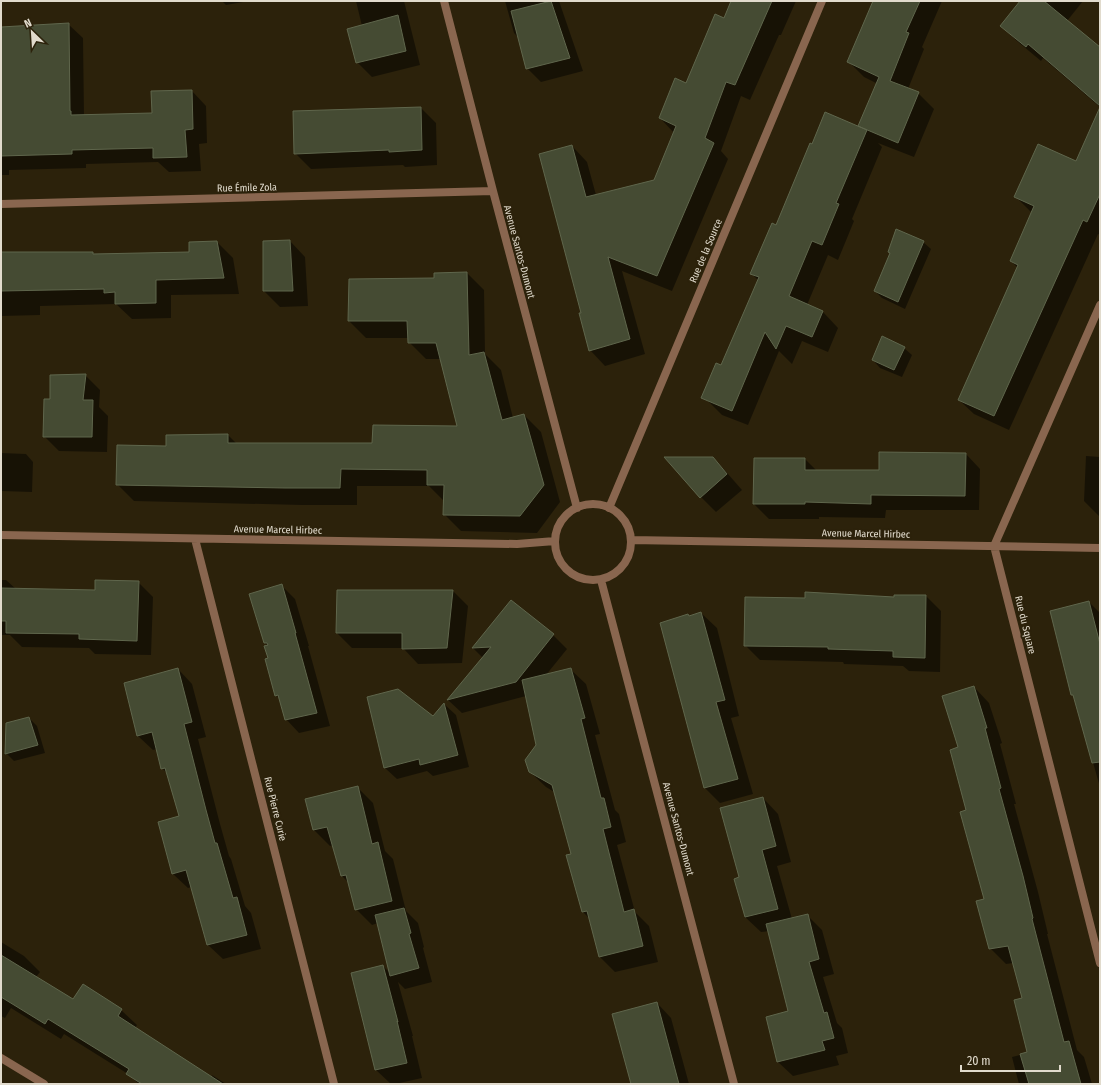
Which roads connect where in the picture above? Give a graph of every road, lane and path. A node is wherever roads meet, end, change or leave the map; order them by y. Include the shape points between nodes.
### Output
1 (444, 1) edge
2 (822, 1) edge
3 (493, 191) junction
4 (1, 204) edge
5 (1100, 305) edge
6 (577, 508) junction
7 (609, 508) junction
8 (1, 534) edge
9 (195, 539) junction
10 (631, 540) junction
11 (555, 542) junction
12 (994, 546) junction
13 (1100, 548) edge
14 (601, 580) junction
15 (1100, 964) edge
16 (1, 1058) edge
17 (44, 1084) edge
18 (334, 1084) edge
19 (734, 1084) edge

1 - 3 street, Avenue Santos-Dumont
2 - 7 street, Rue de la Source
3 - 4 street, Rue Émile Zola
3 - 6 street, Avenue Santos-Dumont
5 - 12 street
6 - 7 street via 598,505
6 - 11 street via 561,521
7 - 10 street via 618,513 624,521
8 - 9 street, Avenue Marcel Hirbec
9 - 11 street, Avenue Marcel Hirbec via 517,544
9 - 18 street, Rue Pierre Curie
10 - 12 street, Avenue Marcel Hirbec
10 - 14 street via 630,551 620,569 612,576
11 - 14 street via 561,564 569,572 579,578
12 - 13 street, Avenue Marcel Hirbec
12 - 15 street, Rue du Square
14 - 19 street, Avenue Santos-Dumont
16 - 17 street

